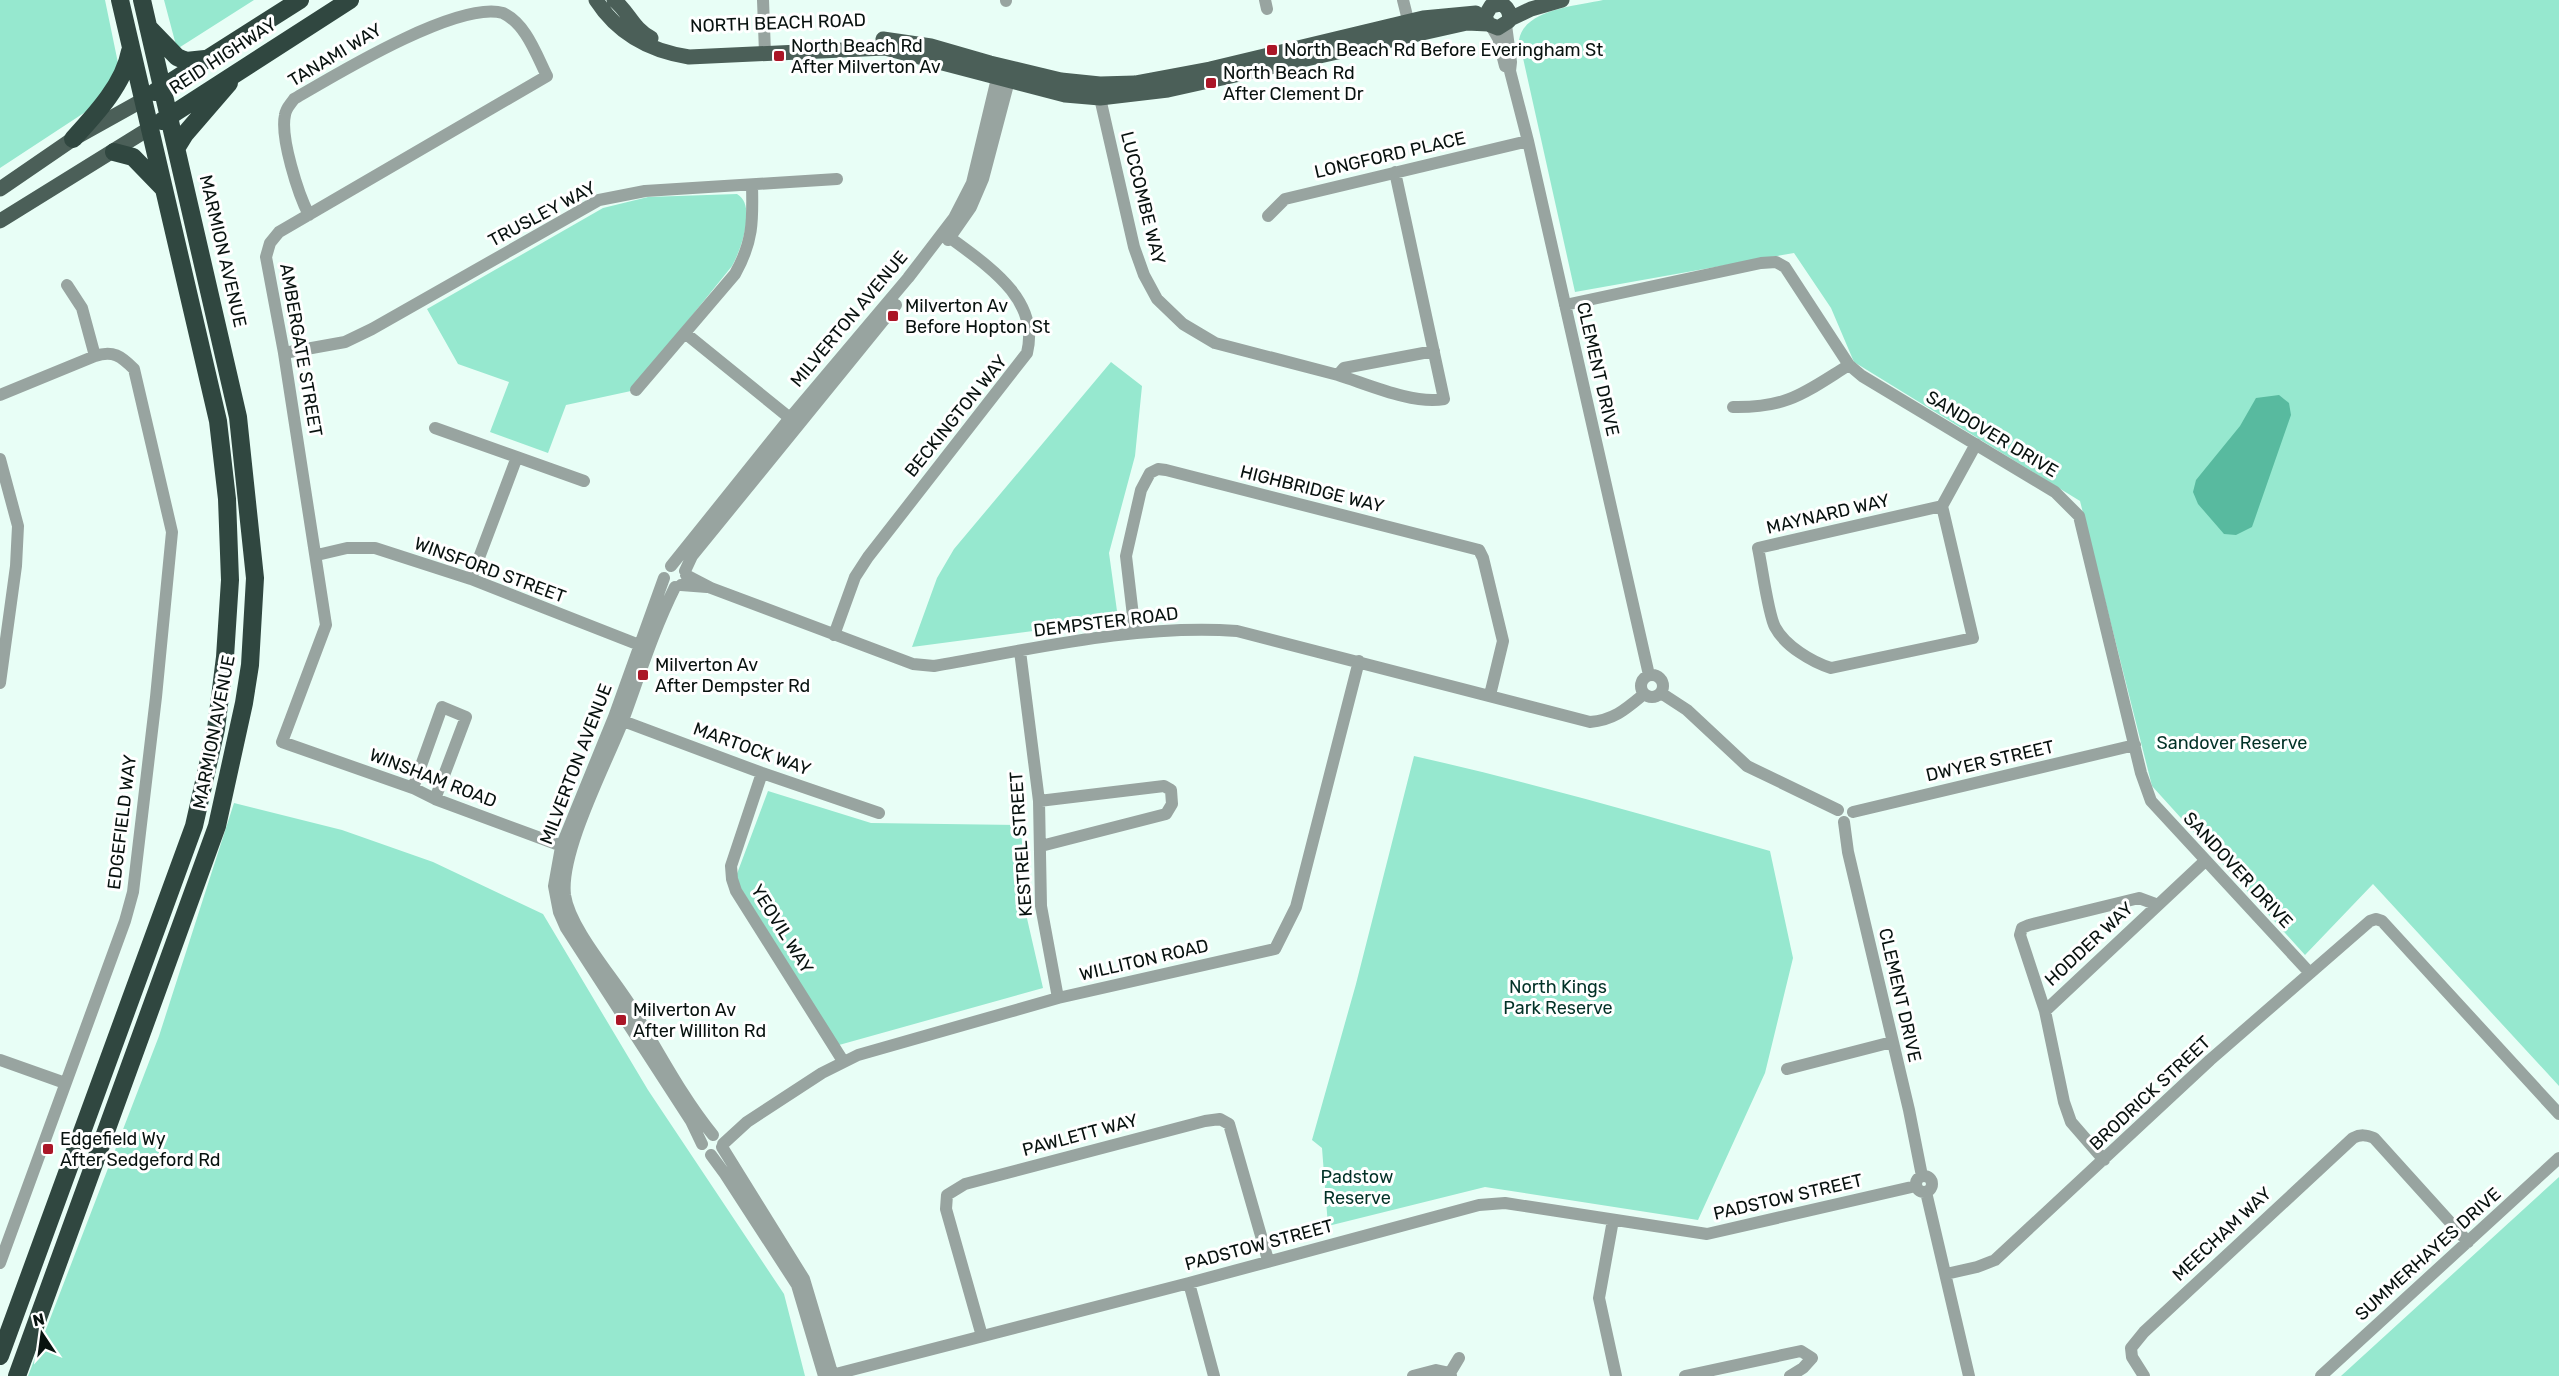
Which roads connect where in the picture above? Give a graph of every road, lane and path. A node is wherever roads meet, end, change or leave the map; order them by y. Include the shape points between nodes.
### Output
1 (120, 0) edge
2 (142, 0) edge
3 (300, 0) edge
4 (350, 0) edge
5 (596, 0) edge
6 (615, 0) edge
7 (763, 0) edge
8 (1404, 0) edge
9 (1531, 0) edge
10 (1562, 0) edge
11 (1498, 18) junction
12 (148, 27) junction
13 (1410, 28) junction
14 (131, 48) junction
15 (764, 49) junction
16 (207, 59) junction
17 (241, 69) junction
18 (1005, 73) junction
19 (547, 76) joint
20 (162, 87) junction
21 (1100, 91) junction
22 (143, 100) junction
23 (170, 115) junction
24 (150, 128) junction
25 (73, 139) junction
26 (1528, 141) junction
27 (177, 147) junction
28 (114, 152) junction
29 (1395, 172) junction
30 (837, 179) dead end
31 (752, 185) junction
32 (0, 189) edge
33 (165, 190) junction
34 (309, 214) junction
35 (1268, 216) dead end
36 (0, 221) edge
37 (946, 236) junction
38 (67, 285) dead end
39 (1565, 305) junction
40 (685, 333) junction
41 (1434, 351) junction
42 (285, 353) junction
43 (95, 356) junction
44 (1849, 365) junction
45 (1338, 375) junction
46 (636, 390) dead end
47 (0, 395) edge
48 (1732, 407) dead end
49 (793, 421) junction
50 (435, 428) dead end
51 (1976, 444) junction
52 (517, 457) junction
53 (0, 459) edge
54 (584, 481) dead end
55 (1942, 506) junction
56 (317, 555) junction
57 (671, 566) junction
58 (0, 578) edge
59 (664, 578) junction
60 (471, 579) junction
61 (682, 580) junction
62 (14, 582) junction
63 (1135, 633) junction
64 (834, 635) junction
65 (644, 647) junction
66 (1020, 651) junction
67 (1359, 661) junction
68 (1649, 675) junction
69 (0, 683) edge
70 (1661, 693) junction
71 (1644, 694) junction
72 (1490, 695) junction
73 (618, 719) junction
74 (282, 742) joint
75 (2134, 745) junction
76 (762, 773) junction
77 (413, 788) junction
78 (435, 799) junction
79 (1039, 801) junction
80 (1838, 810) junction
81 (1853, 812) junction
82 (879, 813) dead end
83 (1844, 822) junction
84 (1041, 846) junction
85 (566, 848) junction
86 (2205, 861) junction
87 (2158, 905) junction
88 (2309, 972) junction
89 (1058, 998) junction
90 (2045, 1011) junction
91 (1892, 1042) junction
92 (0, 1060) edge
93 (843, 1061) junction
94 (1786, 1069) dead end
95 (64, 1083) junction
96 (2559, 1114) edge
97 (719, 1140) junction
98 (702, 1144) junction
99 (711, 1155) junction
100 (2559, 1158) edge
101 (2104, 1160) junction
102 (1921, 1184) junction
103 (1613, 1220) junction
104 (2468, 1242) junction
105 (1268, 1260) junction
106 (0, 1263) edge
107 (1946, 1274) junction
108 (1189, 1283) junction
109 (982, 1336) junction
110 (0, 1356) edge
111 (1459, 1358) dead end
112 (1451, 1375) edge
113 (17, 1376) edge
114 (830, 1376) edge
115 (1214, 1376) edge
116 (1413, 1376) edge
117 (1616, 1376) edge
118 (1685, 1376) edge
119 (1790, 1376) edge
120 (1969, 1376) edge
121 (2144, 1376) edge
122 (2321, 1376) edge

1 - 14 highway, MARMION AVENUE
2 - 12 highway, MARMION AVENUE
3 - 16 highway, REID HIGHWAY
4 - 17 highway, REID HIGHWAY
5 - 15 main road, NORTH BEACH ROAD via 620,29 661,52 689,57
6 - 15 main road, NORTH BEACH ROAD via 640,32 659,42 688,48
7 - 15 street
8 - 13 street
9 - 11 main road, NORTH BEACH ROAD
10 - 11 main road, NORTH BEACH ROAD
11 - 13 main road, NORTH BEACH ROAD
11 - 26 street, CLEMENT DRIVE
12 - 16 highway via 177,57 186,61
12 - 20 highway, MARMION AVENUE
13 - 21 main road, NORTH BEACH ROAD via 1168,90
14 - 22 highway, MARMION AVENUE
14 - 25 highway via 122,78
15 - 18 main road, NORTH BEACH ROAD via 885,48
16 - 20 highway, REID HIGHWAY
17 - 23 highway, REID HIGHWAY
17 - 27 highway
18 - 21 main road, NORTH BEACH ROAD via 1061,80
18 - 37 street, MILVERTON AVENUE via 972,183
19 - 34 street, AMBERGATE STREET
19 - 34 street, TANAMI WAY via 519,24 502,12 479,8 417,27 294,99 287,108 284,118 293,175
20 - 22 highway, REID HIGHWAY
20 - 23 highway, MARMION AVENUE
21 - 45 street, LUCCOMBE WAY via 1134,247 1157,300 1197,335 1215,343
22 - 24 highway, MARMION AVENUE
22 - 25 main road
23 - 24 highway, REID HIGHWAY
23 - 27 highway, MARMION AVENUE
24 - 28 main road
24 - 33 highway, MARMION AVENUE
25 - 32 main road
26 - 29 street, LONGFORD PLACE
26 - 39 street, CLEMENT DRIVE
27 - 113 highway, MARMION AVENUE via 238,417 255,578 250,665 217,826
28 - 33 highway via 133,157
28 - 36 main road
29 - 35 street, LONGFORD PLACE via 1285,198
29 - 41 street, LUCCOMBE WAY
30 - 31 street, TRUSLEY WAY
31 - 40 street via 753,228 746,254 735,274
31 - 42 street, TRUSLEY WAY via 645,191 599,200 372,329 345,342
33 - 110 highway, MARMION AVENUE via 218,421 227,499 230,580 216,729 190,836
34 - 42 street, AMBERGATE STREET via 279,232 266,257
37 - 49 street, MILVERTON AVENUE
37 - 64 street, BECKINGTON WAY via 1015,293 1029,326 1027,353 868,557 855,577
38 - 43 street via 82,308
39 - 44 street, SANDOVER DRIVE via 1776,262 1785,267
39 - 68 street, CLEMENT DRIVE
40 - 46 street
40 - 49 street
41 - 45 street via 1344,368
41 - 45 street, LUCCOMBE WAY via 1444,399 1417,399
42 - 56 street, AMBERGATE STREET
43 - 47 street
43 - 95 street, EDGEFIELD WAY via 107,352 121,355 134,369 172,532 133,892
44 - 48 street via 1787,402
44 - 51 street, SANDOVER DRIVE
49 - 57 street, MILVERTON AVENUE
49 - 61 street, MILVERTON AVENUE via 692,556
50 - 52 street
51 - 55 street
51 - 75 street, SANDOVER DRIVE via 2055,492 2079,516
52 - 54 street
52 - 60 street
53 - 62 street via 18,526
55 - 55 street, MAYNARD WAY via 1758,548 1774,626 1785,640 1816,664 1831,668 1972,638
56 - 60 street, WINSFORD STREET via 346,548 375,548
56 - 74 street, AMBERGATE STREET via 326,626
57 - 59 street
57 - 61 street via 679,566
58 - 62 street
59 - 61 street via 668,585
59 - 65 street, MILVERTON AVENUE
60 - 65 street, WINSFORD STREET
61 - 64 street, DEMPSTER ROAD
61 - 65 street, MILVERTON AVENUE
62 - 69 street
63 - 66 street, DEMPSTER ROAD
63 - 67 street, DEMPSTER ROAD via 1237,631
63 - 72 street, HIGHBRIDGE WAY via 1126,556 1142,490 1150,473 1166,470 1479,550 1503,641
64 - 66 street, DEMPSTER ROAD via 913,664 934,666
65 - 73 street, MILVERTON AVENUE
66 - 79 street, KESTREL STREET
67 - 72 street, DEMPSTER ROAD
67 - 89 street, WILLITON ROAD via 1296,907 1275,948
68 - 70 street, CLEMENT DRIVE via 1662,679
68 - 71 street, CLEMENT DRIVE via 1640,685
70 - 71 street via 1651,698
70 - 80 street, CLEMENT DRIVE via 1686,710 1747,766
71 - 72 street, DEMPSTER ROAD via 1613,718 1590,722
73 - 76 street, MARTOCK WAY
73 - 85 street, MILVERTON AVENUE
74 - 77 street, WINSHAM ROAD
75 - 81 street, DWYER STREET
75 - 86 street, SANDOVER DRIVE via 2151,801
76 - 82 street, MARTOCK WAY
76 - 93 street, YEOVIL WAY via 731,866 732,879
77 - 78 street, WINSHAM ROAD
77 - 78 street via 442,707 466,717
78 - 85 street, WINSHAM ROAD
79 - 84 street, KESTREL STREET
79 - 84 street via 1164,786 1171,790 1172,804 1166,814
80 - 81 street via 1846,806
80 - 83 street via 1839,819
81 - 83 street via 1852,818
83 - 91 street, CLEMENT DRIVE
84 - 89 street, KESTREL STREET via 1041,906
85 - 97 street, MILVERTON AVENUE via 565,893 576,925 699,1117
85 - 98 street, MILVERTON AVENUE via 554,886 566,928 692,1121
86 - 87 street, HODDER WAY
86 - 88 street, SANDOVER DRIVE
87 - 90 street, HODDER WAY
87 - 90 street, HODDER WAY via 2139,898 2022,928 2020,934
88 - 96 street, BRODRICK STREET via 2370,921 2382,921
88 - 101 street, BRODRICK STREET
89 - 93 street, WILLITON ROAD
90 - 101 street, HODDER WAY via 2071,1122
91 - 94 street
91 - 102 street, CLEMENT DRIVE
92 - 95 street
93 - 97 street, WILLITON ROAD
95 - 106 street, EDGEFIELD WAY
97 - 98 street via 707,1136
97 - 99 street via 718,1154
97 - 114 street, MILVERTON AVENUE via 804,1279
98 - 99 street via 704,1152
99 - 114 street via 797,1285
100 - 104 street, SUMMERHAYES DRIVE
101 - 107 street, BRODRICK STREET via 1995,1260
102 - 103 street, PADSTOW STREET via 1707,1234
102 - 107 street, CLEMENT DRIVE
103 - 105 street, PADSTOW STREET via 1505,1203 1479,1205
103 - 117 street via 1599,1298
104 - 121 street, MEECHAM WAY via 2368,1129 2352,1138 2144,1332 2131,1348
104 - 122 street, SUMMERHAYES DRIVE
105 - 108 street, PADSTOW STREET
105 - 109 street, PAWLETT WAY via 1229,1124 1220,1119 1205,1121 1096,1149 965,1184 947,1195 946,1209
107 - 120 street, CLEMENT DRIVE
108 - 109 street, PADSTOW STREET
108 - 115 street
109 - 114 street, PADSTOW STREET
111 - 112 street
112 - 116 street via 1437,1370
118 - 119 street via 1778,1354 1808,1353 1812,1358 1809,1363

